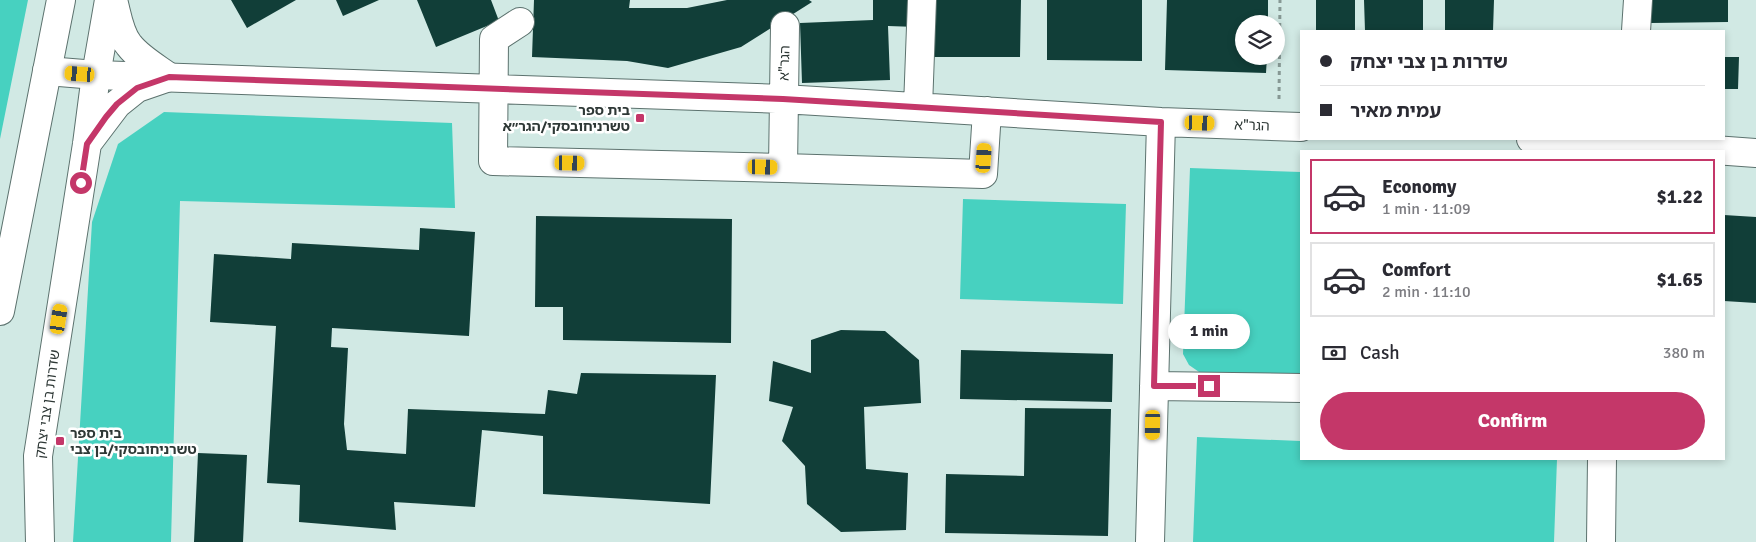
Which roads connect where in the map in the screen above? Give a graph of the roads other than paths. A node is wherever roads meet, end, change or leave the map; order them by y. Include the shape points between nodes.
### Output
1 (61, 0) edge
2 (111, 0) edge
3 (922, 0) edge
4 (1638, 0) edge
5 (520, 22) dead end
6 (785, 26) dead end
7 (1636, 30) edge
8 (47, 71) junction
9 (96, 75) junction
10 (169, 77) junction
11 (493, 89) junction
12 (783, 99) junction
13 (918, 107) junction
14 (987, 111) junction
15 (1161, 122) junction
16 (1290, 127) edge
17 (1582, 140) edge
18 (1632, 141) edge
19 (87, 144) junction
20 (1756, 153) edge
21 (782, 168) junction
22 (1, 297) edge
23 (1154, 386) junction
24 (1300, 388) edge
25 (1602, 460) edge
26 (40, 542) edge
27 (1150, 542) edge
28 (1600, 542) edge

1 - 8 street
2 - 9 street, שדרות בן צבי יצחק
2 - 10 street via 128,44
3 - 13 street
4 - 7 street
5 - 11 street via 494,39
6 - 12 street, הגר"א
8 - 9 street, הגר"א
8 - 22 street
9 - 10 street, הגר"א
9 - 19 street, שדרות בן צבי יצחק
10 - 11 street, הגר"א
10 - 19 street via 137,88 117,104
11 - 12 street, הגר"א
11 - 21 street via 493,161
12 - 13 street, הגר"א
12 - 21 street
13 - 14 street, הגר"א
14 - 15 street, הגר"א
14 - 21 street via 983,174
15 - 16 street, הגר"א
15 - 23 street
17 - 18 street
18 - 20 street
19 - 26 street, שדרות בן צבי יצחק via 38,456
23 - 24 street
23 - 27 street
25 - 28 street

